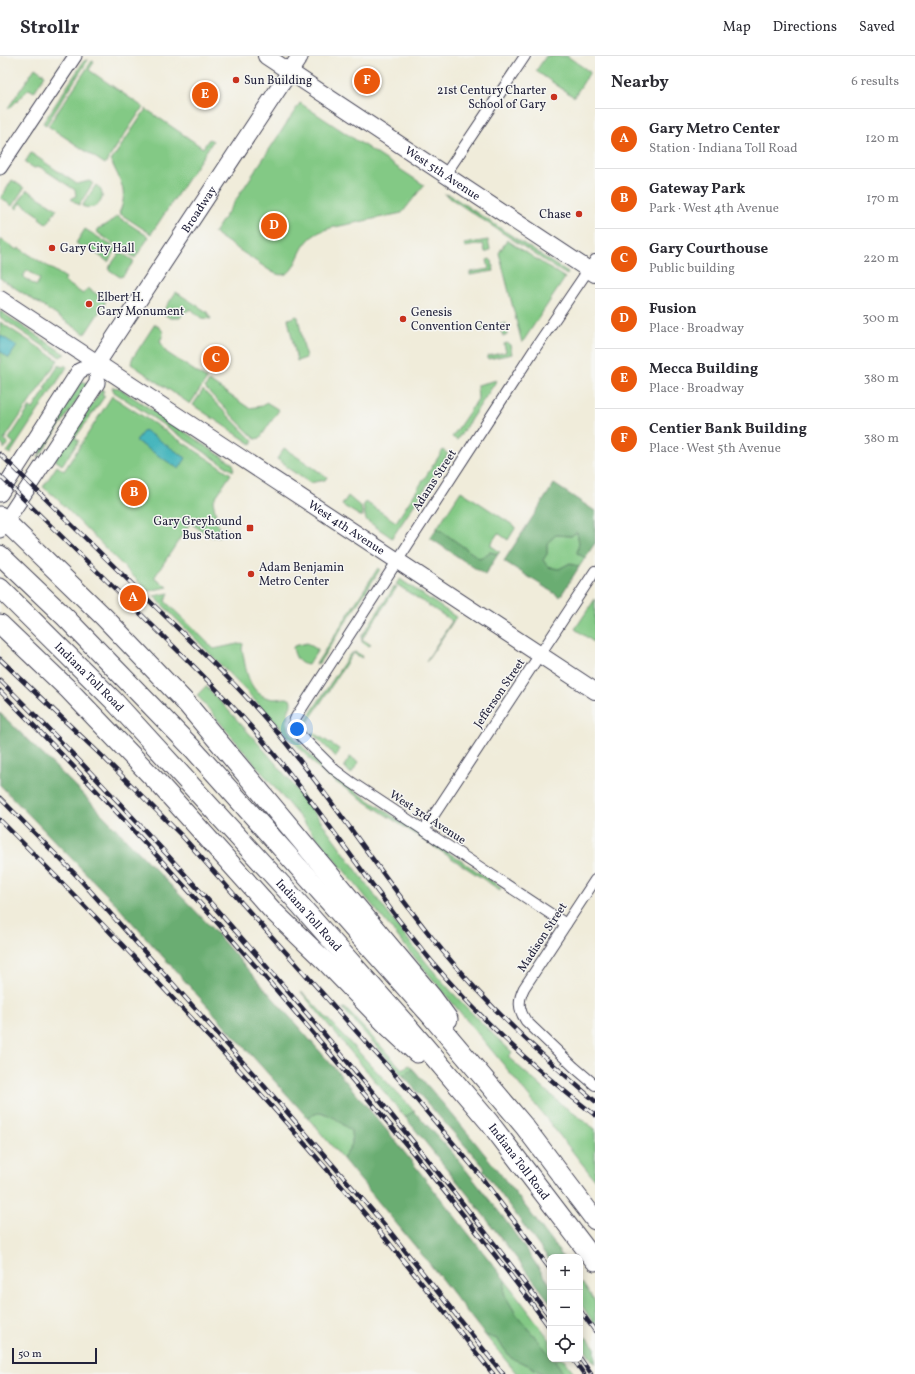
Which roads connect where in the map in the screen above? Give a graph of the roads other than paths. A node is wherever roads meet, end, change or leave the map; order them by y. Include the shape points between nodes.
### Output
1 (75, 56) edge
2 (266, 56) edge
3 (300, 56) edge
4 (525, 56) edge
5 (290, 72) junction
6 (0, 168) edge
7 (445, 175) junction
8 (593, 268) edge
9 (0, 299) edge
10 (98, 362) junction
11 (0, 494) edge
12 (2, 522) edge
13 (0, 555) edge
14 (397, 560) junction
15 (595, 571) edge
16 (0, 588) edge
17 (0, 624) edge
18 (540, 655) junction
19 (595, 691) edge
20 (296, 717) joint
21 (424, 830) junction
22 (595, 880) edge
23 (566, 924) junction
24 (595, 1085) edge
25 (489, 1122) junction
26 (524, 1126) junction
27 (595, 1220) edge
28 (595, 1261) edge

1 - 6 street
2 - 5 main road, West 5th Avenue
3 - 5 main road, Broadway
4 - 7 street
5 - 7 main road, West 5th Avenue
5 - 10 main road, Broadway
7 - 8 main road, West 5th Avenue
8 - 14 street, Adams Street via 528,360
9 - 10 main road, West 4th Avenue
10 - 11 main road via 79,371
10 - 12 main road via 97,384
10 - 14 main road, West 4th Avenue
12 - 26 highway via 104,617 187,704 432,997
13 - 26 highway, Indiana Toll Road via 65,617 195,751 432,1017
14 - 18 main road, West 4th Avenue
14 - 20 street, Adams Street
15 - 18 street, Jefferson Street
16 - 25 highway, Indiana Toll Road via 113,700 410,1029
17 - 25 highway via 69,690 161,786 274,911 387,1025
18 - 19 main road, West 4th Avenue
18 - 21 street, Jefferson Street
20 - 21 street, West 3rd Avenue via 294,722 297,731 334,770
21 - 23 street, West 3rd Avenue
22 - 23 street, Madison Street
23 - 24 street, Madison Street via 522,992 520,1011 526,1021
25 - 28 highway, Indiana Toll Road
26 - 27 highway, Indiana Toll Road

